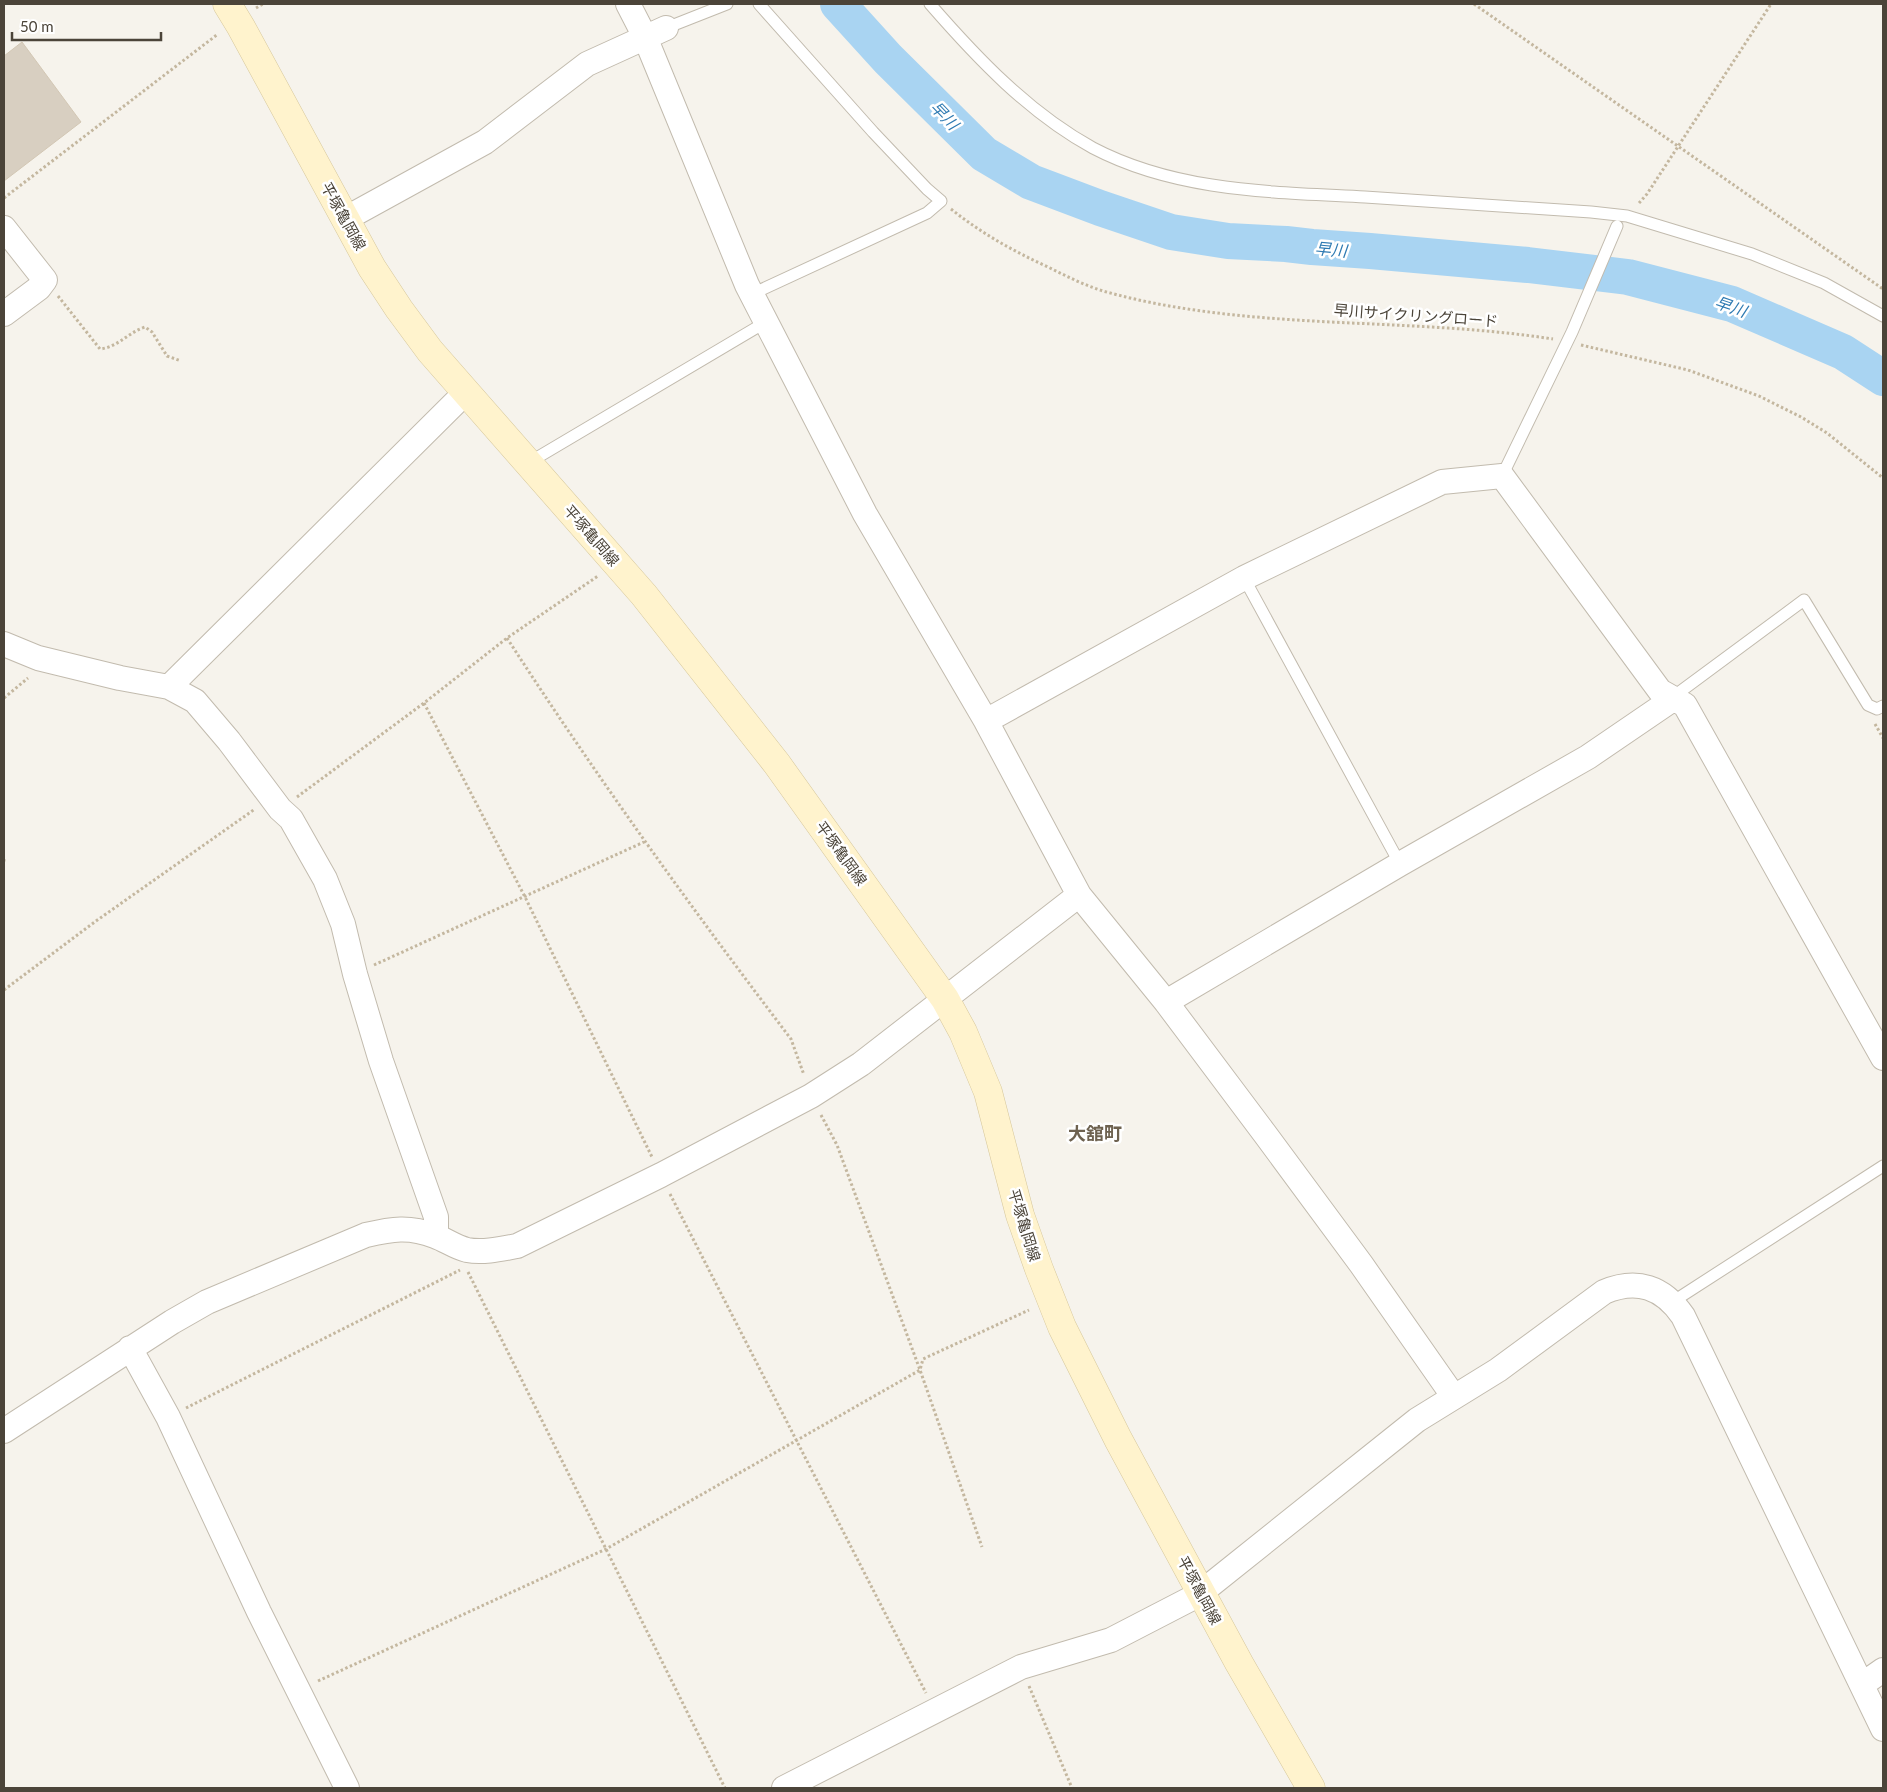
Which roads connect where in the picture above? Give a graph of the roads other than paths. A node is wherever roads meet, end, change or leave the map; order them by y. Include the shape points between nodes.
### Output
1 (628, 4) edge
2 (727, 4) edge
3 (759, 4) edge
4 (930, 4) edge
5 (232, 12) edge
6 (655, 33) junction
7 (346, 219) junction
8 (1617, 226) dead end
9 (4, 228) edge
10 (752, 294) junction
11 (4, 314) edge
12 (1883, 316) edge
13 (766, 322) junction
14 (466, 392) junction
15 (528, 463) junction
16 (1502, 476) junction
17 (1244, 578) junction
18 (4, 644) edge
19 (169, 687) junction
20 (1673, 699) junction
21 (1883, 706) edge
22 (986, 721) junction
23 (1400, 864) junction
24 (1079, 895) junction
25 (945, 998) junction
26 (1166, 1002) junction
27 (1883, 1058) edge
28 (1883, 1166) edge
29 (436, 1236) junction
30 (1674, 1303) junction
31 (130, 1348) junction
32 (1454, 1397) junction
33 (4, 1431) edge
34 (1201, 1592) junction
35 (1883, 1670) edge
36 (1862, 1684) junction
37 (1883, 1729) edge
38 (347, 1788) edge
39 (784, 1788) edge
40 (1311, 1788) edge

1 - 6 street
2 - 6 lane
3 - 10 lane via 873,132 941,201 927,213
4 - 12 lane via 994,73 1032,108 1093,148 1159,175 1199,184 1258,191 1627,216 1752,254 1824,283
5 - 7 main road, 平塚亀岡線
6 - 7 street via 588,64 485,142
6 - 10 street
7 - 14 main road, 平塚亀岡線 via 399,309
8 - 16 lane via 1570,337
9 - 11 street via 45,280
10 - 13 street
13 - 15 lane
13 - 22 street via 865,514
14 - 15 main road, 平塚亀岡線
14 - 19 street
15 - 25 main road, 平塚亀岡線 via 644,595 778,764
16 - 17 street via 1442,482
16 - 20 street via 1660,691
17 - 22 street
17 - 23 lane
18 - 19 street via 38,658
19 - 29 street via 195,701 229,741 291,819 325,879 343,924 381,1061 436,1217
20 - 21 lane via 1804,600 1868,705 1877,709
20 - 23 street via 1588,757
20 - 27 street via 1685,706
22 - 24 street
23 - 26 street
24 - 25 street
24 - 26 street
25 - 29 street via 861,1064 811,1096 517,1246 469,1250
25 - 34 main road, 平塚亀岡線 via 988,1092 1020,1215 1062,1327
26 - 32 street via 1362,1264
28 - 30 lane
29 - 31 street via 392,1229 366,1235 207,1302
30 - 32 street via 1648,1287 1630,1284 1611,1289 1498,1370
30 - 36 street
31 - 33 street
31 - 38 street via 168,1417 259,1612
32 - 34 street via 1417,1420
34 - 39 street via 1112,1640 1021,1667
34 - 40 main road, 平塚亀岡線
35 - 36 street
36 - 37 street

